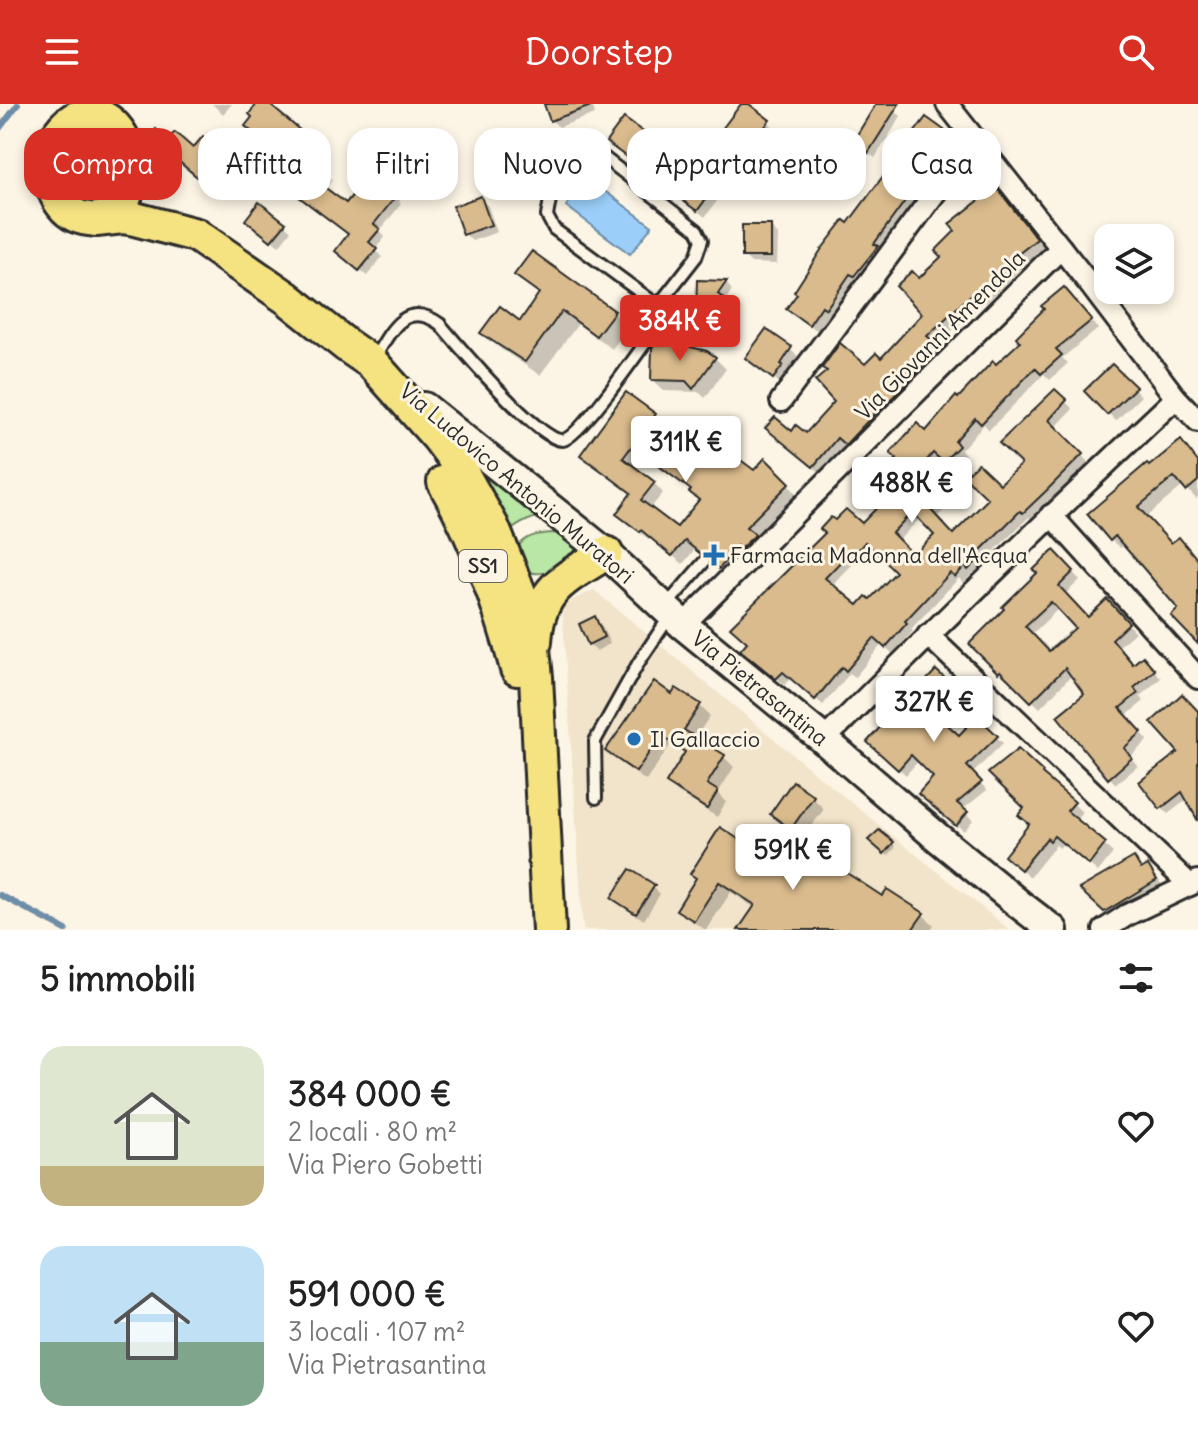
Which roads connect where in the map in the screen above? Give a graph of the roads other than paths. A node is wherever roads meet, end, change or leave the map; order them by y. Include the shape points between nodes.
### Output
1 (52, 104) edge
2 (947, 104) edge
3 (99, 112) edge
4 (57, 128) edge
5 (62, 128) edge
6 (111, 128) edge
7 (966, 128) edge
8 (1001, 172) edge
9 (59, 200) edge
10 (123, 200) edge
11 (145, 200) edge
12 (930, 200) edge
13 (96, 220) junction
14 (196, 235) junction
15 (1061, 248) junction
16 (298, 307) junction
17 (656, 308) junction
18 (376, 367) junction
19 (1176, 398) junction
20 (781, 401) dead end
21 (1198, 421) edge
22 (1051, 515) junction
23 (606, 553) junction
24 (704, 562) dead end
25 (668, 611) junction
26 (928, 635) junction
27 (534, 665) junction
28 (1198, 678) edge
29 (824, 740) junction
30 (539, 750) junction
31 (596, 798) dead end
32 (1194, 883) edge
33 (549, 930) edge
34 (1053, 930) edge
35 (1104, 930) edge

1 - 4 main road
2 - 7 street
3 - 5 main road via 75,117
3 - 6 main road
8 - 15 street
9 - 13 main road via 77,217
10 - 13 main road
11 - 14 main road
12 - 20 street
13 - 14 main road via 123,217
14 - 16 main road, SS1
15 - 19 street
15 - 25 street, Via Giovanni Amendola
16 - 18 main road, SS1
16 - 30 main road, SS1 via 387,400 445,484 478,551 509,636
17 - 17 lane via 554,229 547,216 552,189 576,159 590,154 606,159 697,230 702,240 696,257
17 - 18 lane via 653,332 566,440 546,434 527,419 431,318 411,315 401,320 391,330
18 - 23 street, Via Ludovico Antonio Muratori
18 - 27 main road, SS1 via 453,457 492,526 522,600
19 - 21 street
19 - 22 street
22 - 26 street
22 - 28 street
23 - 25 street, Via Ludovico Antonio Muratori
23 - 27 main road via 551,592 537,626
24 - 25 lane
25 - 29 street, Via Pietrasantina
25 - 31 lane via 595,741
26 - 29 street
26 - 32 street
27 - 30 main road, SS1
29 - 34 street, Via Pietrasantina
30 - 33 main road, SS1
32 - 35 street

